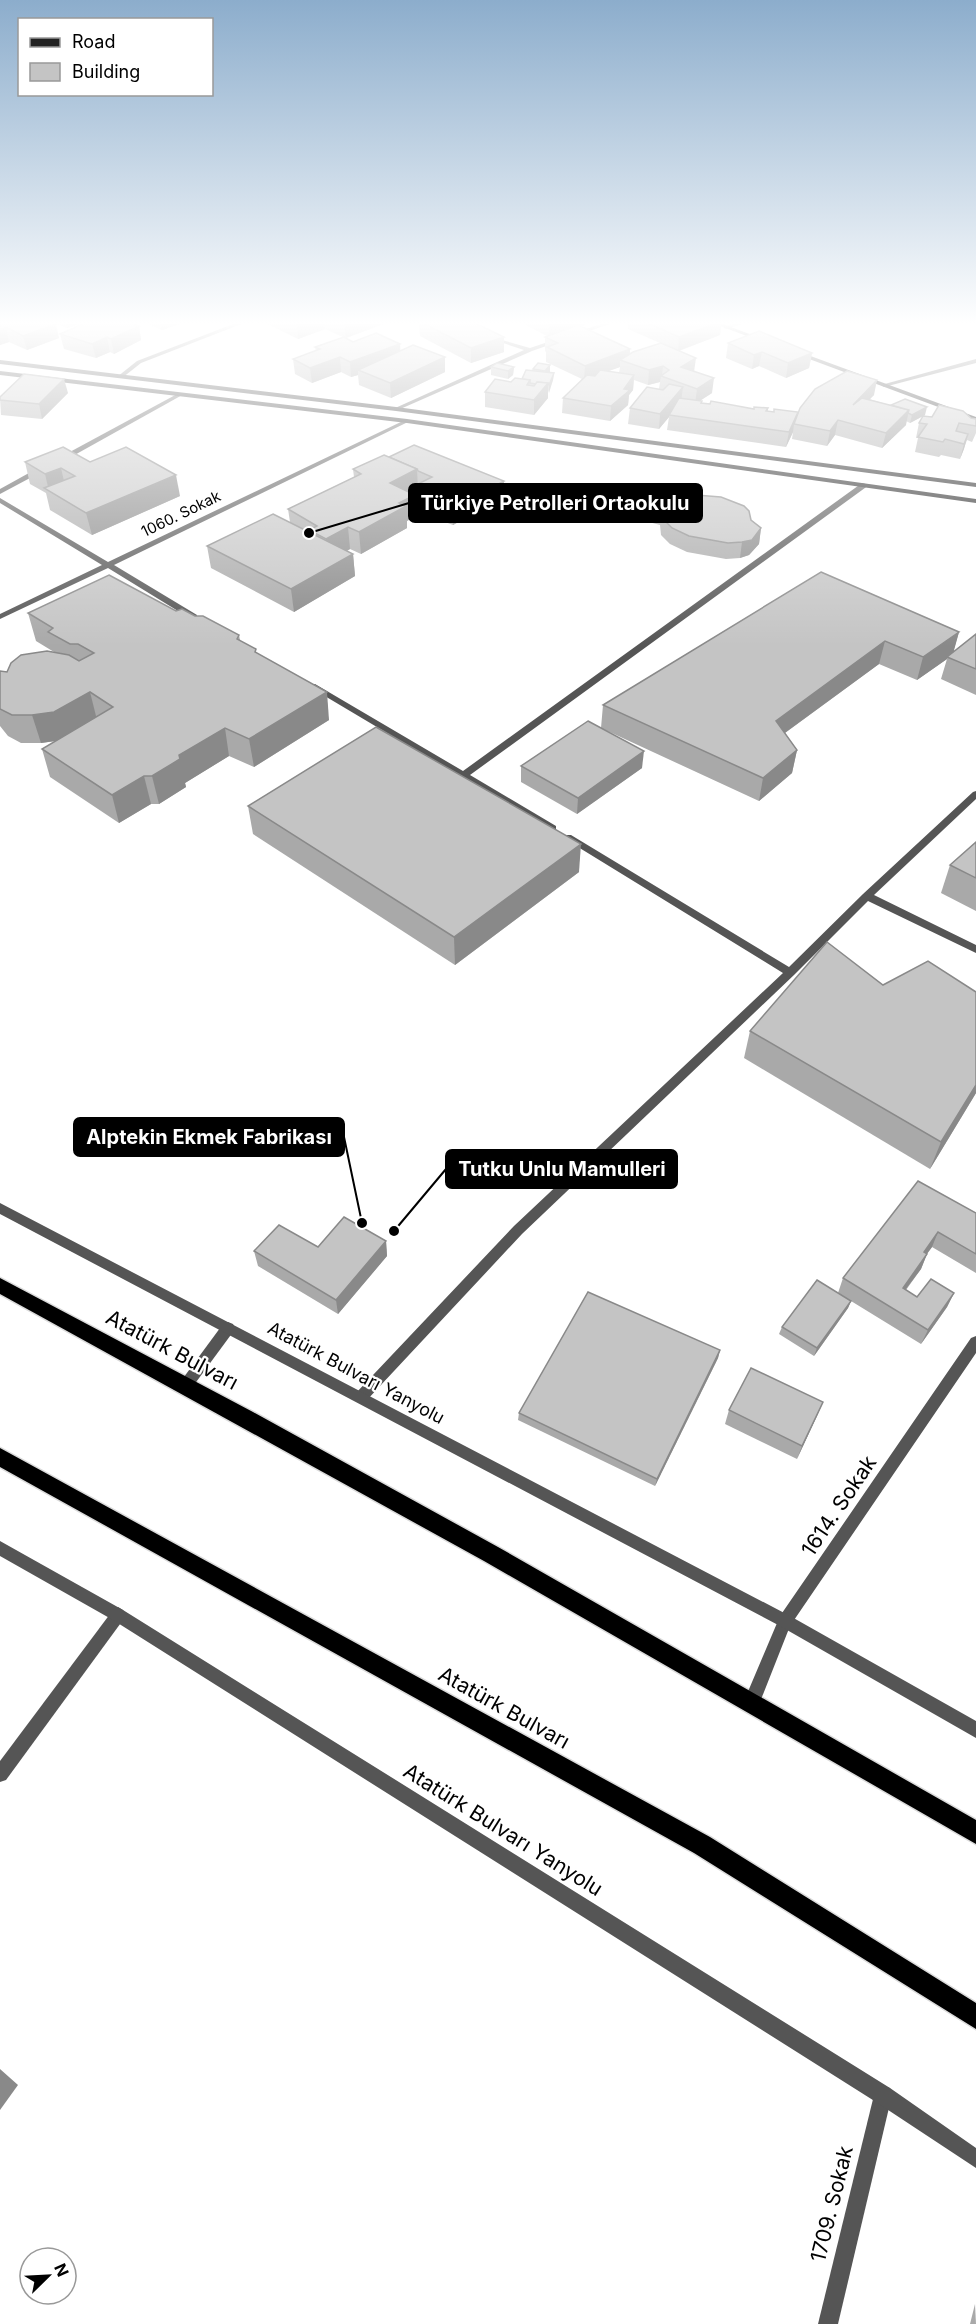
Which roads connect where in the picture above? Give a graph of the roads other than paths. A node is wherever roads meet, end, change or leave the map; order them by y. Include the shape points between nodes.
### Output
1 (116, 429) edge
2 (389, 429) edge
3 (468, 429) edge
4 (552, 429) edge
5 (865, 484) junction
6 (976, 485) edge
7 (0, 492) edge
8 (0, 500) edge
9 (976, 501) edge
10 (105, 565) junction
11 (0, 617) edge
12 (208, 625) edge
13 (300, 679) edge
14 (464, 775) junction
15 (976, 794) edge
16 (867, 896) junction
17 (976, 949) edge
18 (790, 972) junction
19 (0, 1208) edge
20 (0, 1285) edge
21 (228, 1328) junction
22 (976, 1342) edge
23 (186, 1384) junction
24 (361, 1397) junction
25 (0, 1457) edge
26 (0, 1548) edge
27 (118, 1615) junction
28 (785, 1621) junction
29 (752, 1701) junction
30 (976, 1730) edge
31 (0, 1774) edge
32 (976, 1833) edge
33 (976, 2017) edge
34 (883, 2095) junction
35 (976, 2159) edge
36 (828, 2324) edge

1 - 7 street
2 - 10 street, 1060. Sokak
3 - 5 main road
4 - 6 main road
5 - 9 main road
5 - 14 street
8 - 10 street
10 - 11 street, 1060. Sokak
10 - 12 street
13 - 14 street
14 - 18 street
15 - 16 street
16 - 17 street
16 - 18 street
18 - 24 street via 518,1230
19 - 21 street, Atatürk Bulvarı Yanyolu
20 - 23 highway, Atatürk Bulvarı
21 - 23 street
21 - 24 street, Atatürk Bulvarı Yanyolu
22 - 28 street, 1614. Sokak
23 - 29 highway, Atatürk Bulvarı
24 - 28 street, Atatürk Bulvarı Yanyolu
25 - 33 highway, Atatürk Bulvarı via 702,1845
26 - 27 street, Atatürk Bulvarı Yanyolu
27 - 31 street
27 - 34 street, Atatürk Bulvarı Yanyolu
28 - 29 street, 1614. Sokak
28 - 30 street, Atatürk Bulvarı Yanyolu
29 - 32 highway, Atatürk Bulvarı
34 - 35 street, Atatürk Bulvarı Yanyolu
34 - 36 street, 1709. Sokak

